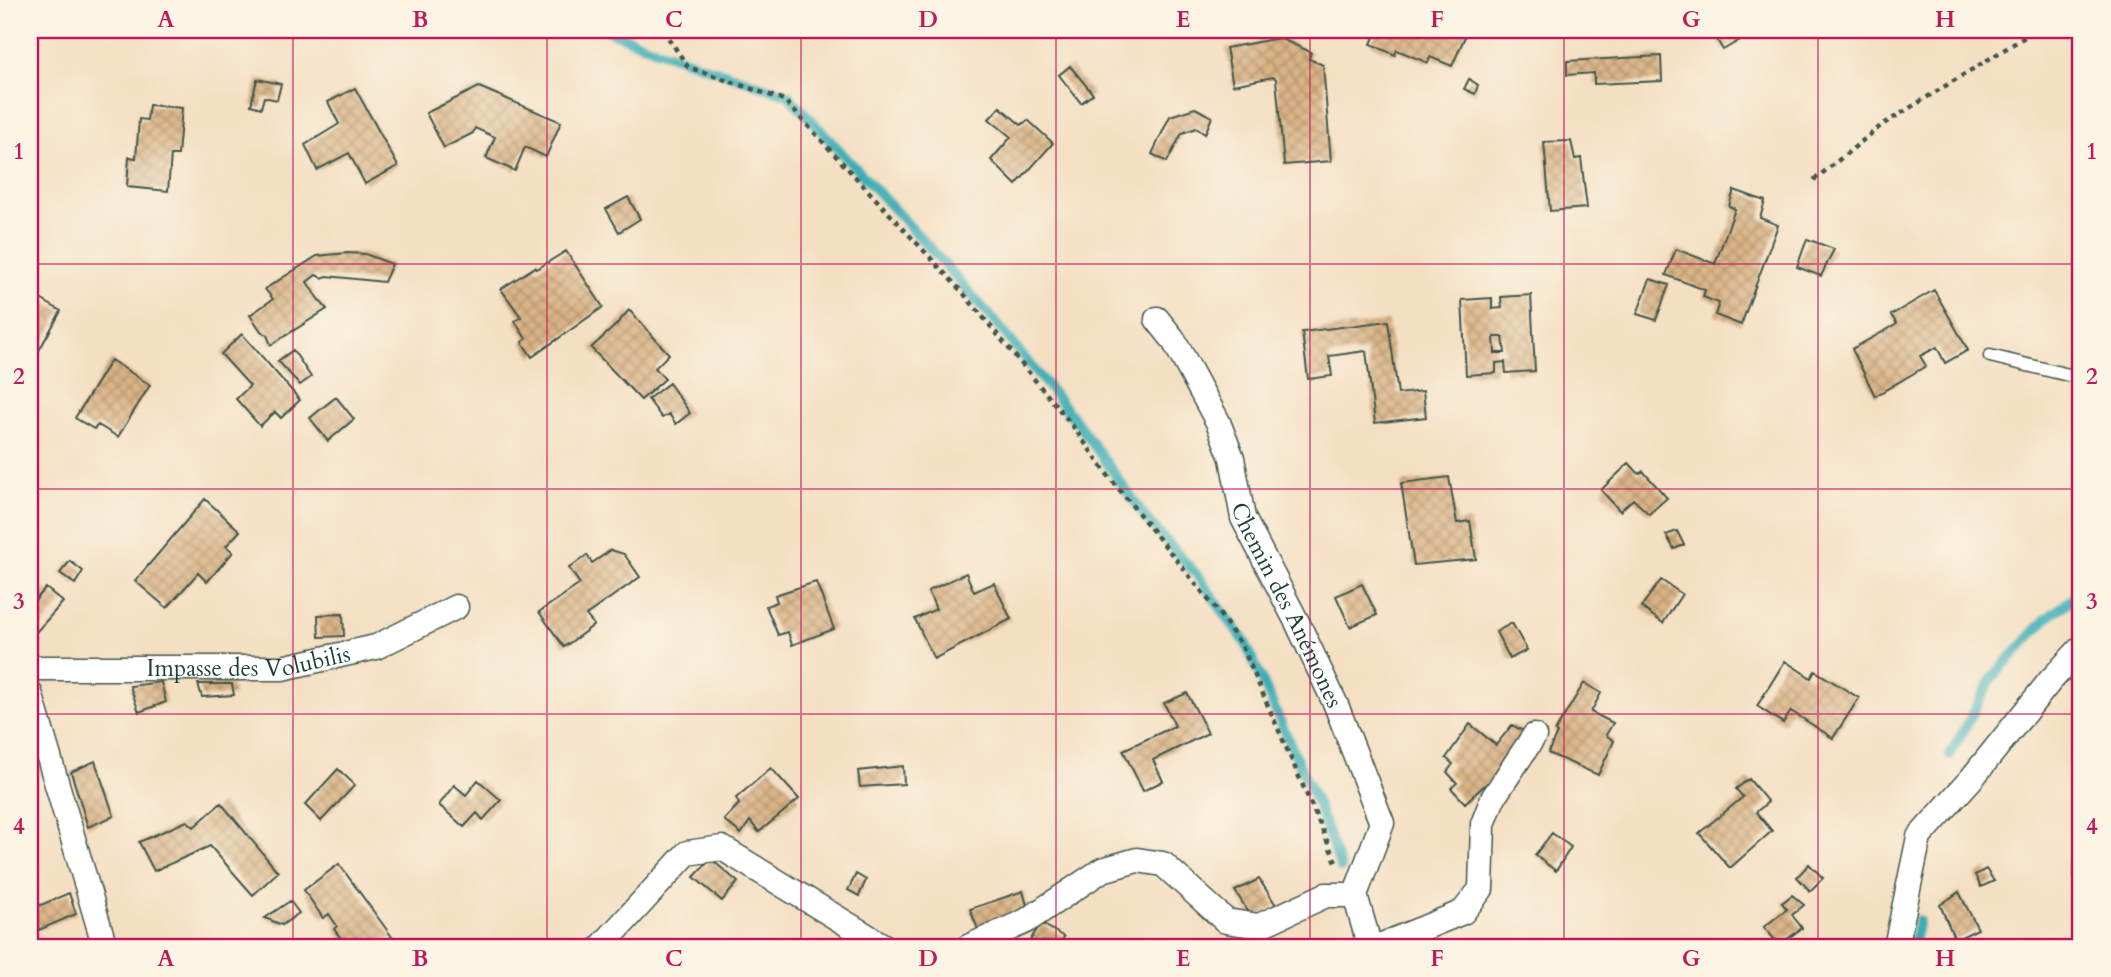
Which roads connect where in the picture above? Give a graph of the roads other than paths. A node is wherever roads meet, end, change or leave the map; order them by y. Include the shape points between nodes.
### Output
1 (1157, 319) dead end
2 (1990, 356) dead end
3 (2081, 378) edge
4 (456, 607) dead end
5 (2081, 648) edge
6 (30, 668) edge
7 (30, 693) edge
8 (1534, 736) dead end
9 (1355, 895) junction
10 (105, 947) edge
11 (601, 947) edge
12 (884, 947) edge
13 (968, 947) edge
14 (1370, 947) edge
15 (1377, 947) edge
16 (1896, 947) edge

1 - 9 street, Chemin des Anémones via 1218,422 1232,458 1243,518 1336,705 1382,823
2 - 3 lane
4 - 6 street, Impasse des Volubilis via 376,647 282,668
5 - 16 street via 1919,837
7 - 10 street
8 - 15 street via 1493,798 1483,824 1480,889 1462,912
9 - 13 street via 1326,895 1259,926 1226,921 1163,864 1137,860 1102,870 1026,921
9 - 14 street
11 - 12 street via 687,853 722,848

